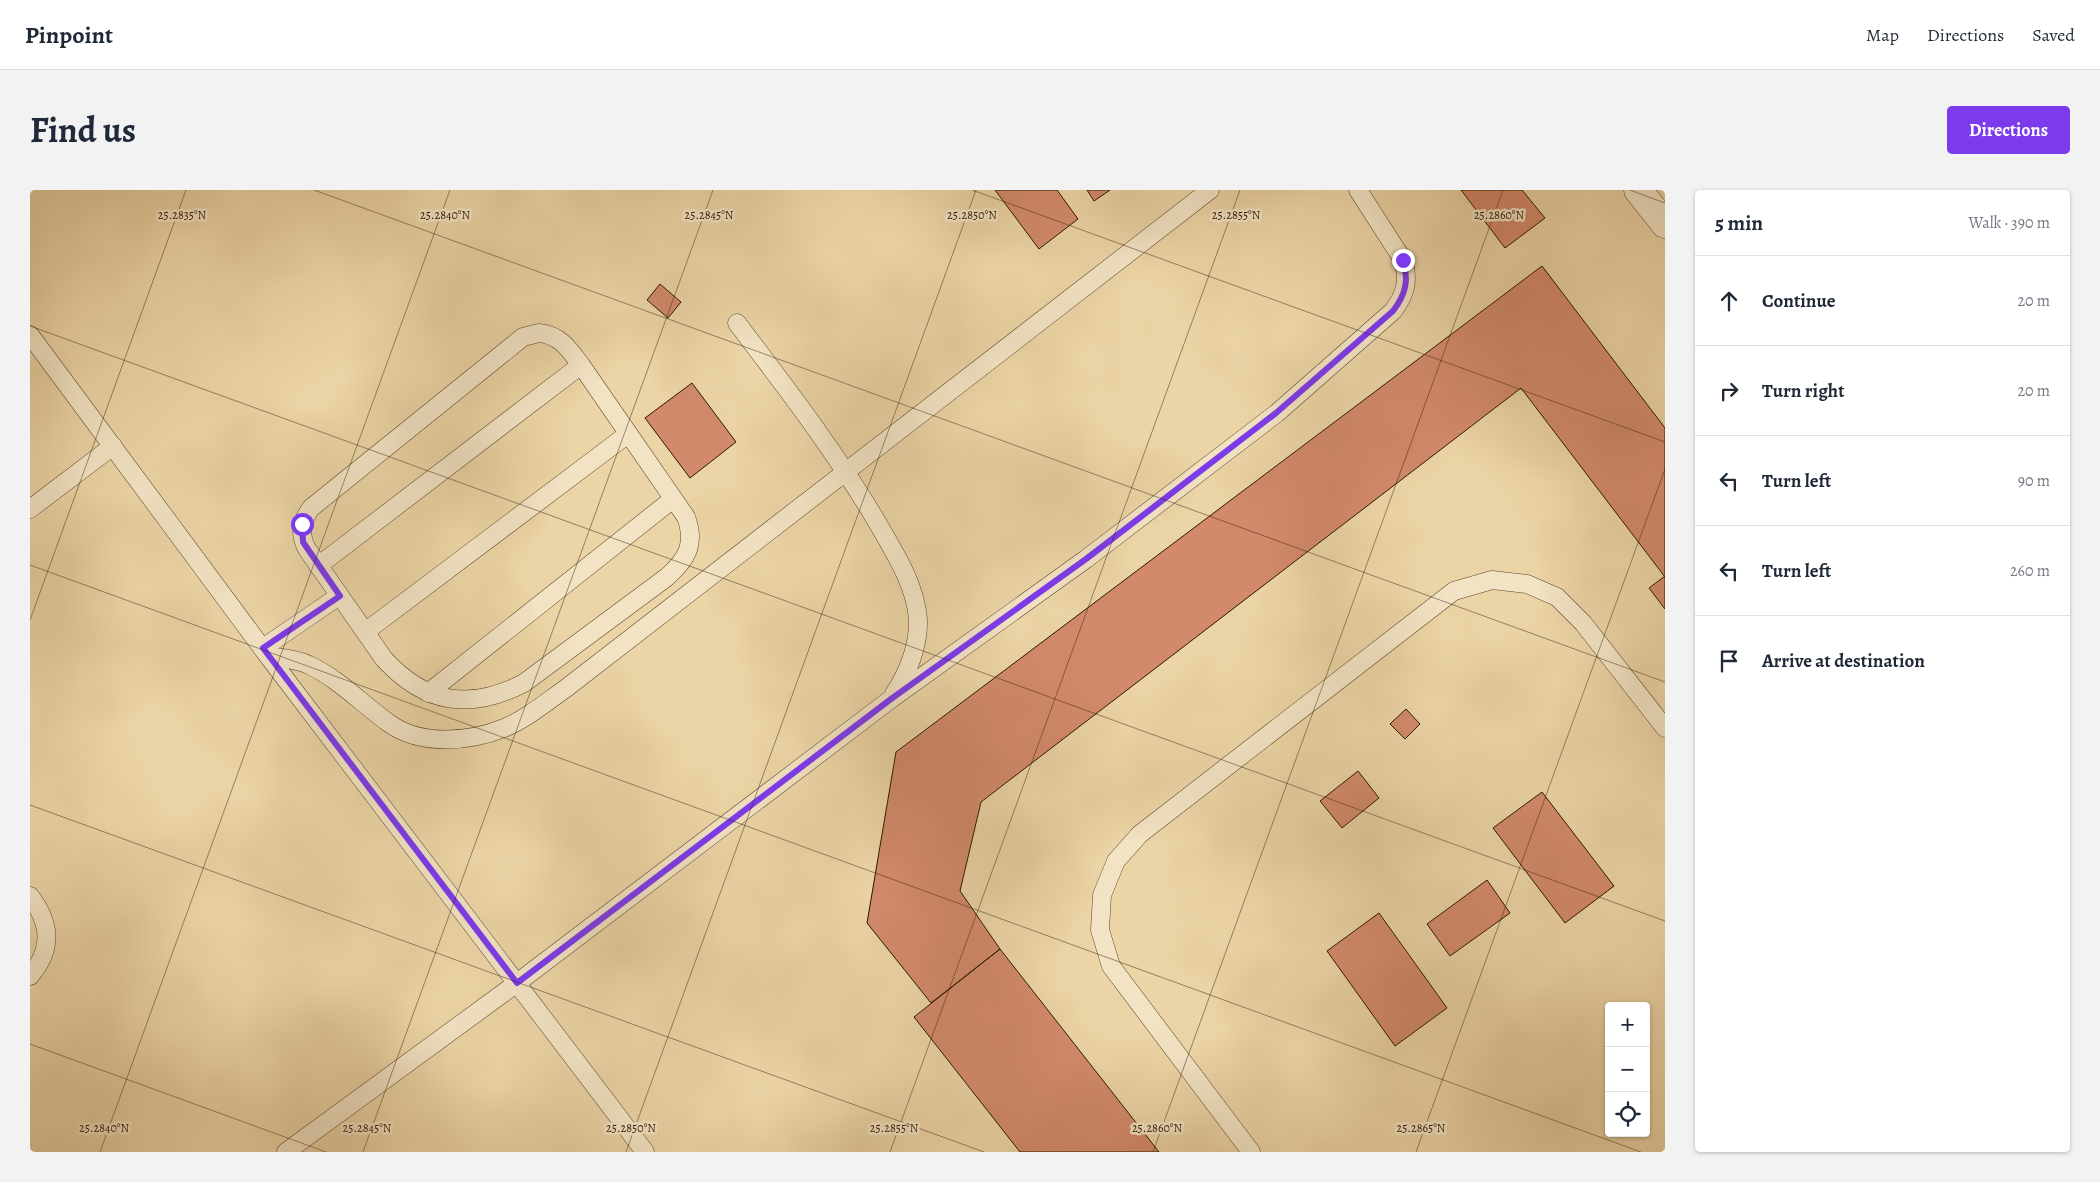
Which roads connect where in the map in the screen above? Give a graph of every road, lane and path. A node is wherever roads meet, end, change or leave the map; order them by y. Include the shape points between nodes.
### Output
1 (1210, 190) edge
2 (1358, 190) edge
3 (1638, 190) edge
4 (1665, 224) edge
5 (737, 323) dead end
6 (30, 335) edge
7 (581, 365) junction
8 (628, 434) junction
9 (113, 446) junction
10 (847, 472) junction
11 (673, 499) junction
12 (30, 509) edge
13 (318, 566) junction
14 (340, 596) junction
15 (365, 632) junction
16 (266, 652) junction
17 (428, 693) junction
18 (891, 699) junction
19 (1665, 728) edge
20 (30, 896) edge
21 (30, 976) edge
22 (517, 983) junction
23 (286, 1152) edge
24 (645, 1152) edge
25 (1252, 1152) edge

1 - 10 lane
2 - 18 lane via 1403,260 1407,273 1402,300 1393,311 1276,413 1086,559
3 - 4 street
5 - 10 lane
6 - 9 lane
7 - 8 lane
7 - 13 lane
7 - 13 lane via 565,343 556,337 539,333 523,337 311,508 301,533
8 - 11 lane
8 - 15 lane
9 - 12 lane
9 - 16 lane
10 - 16 lane via 565,689 505,728 483,735 461,739 414,736 391,725 309,664
10 - 18 lane via 901,564 914,596 918,620 916,643 901,684
11 - 17 lane
11 - 17 lane via 686,517 691,537 684,559 667,577 544,670 504,693 458,699
13 - 14 lane
14 - 15 lane
14 - 16 lane
15 - 17 lane via 397,673
16 - 22 lane
18 - 22 lane
19 - 25 lane via 1583,623 1557,597 1528,584 1492,580 1454,591 1140,834 1116,861 1102,894 1100,930 1111,966
20 - 21 lane via 43,916 46,928 45,953
22 - 23 lane
22 - 24 lane

